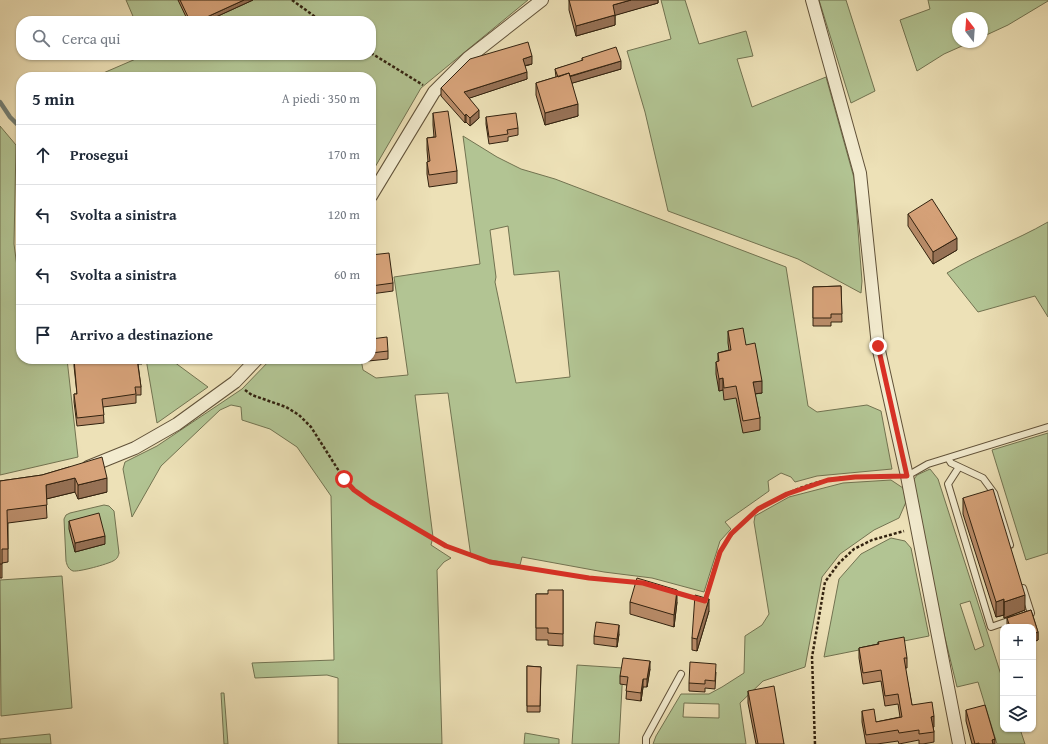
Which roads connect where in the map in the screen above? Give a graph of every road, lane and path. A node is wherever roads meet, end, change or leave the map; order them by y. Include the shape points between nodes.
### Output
1 (292, 0) edge
2 (542, 0) edge
3 (812, 0) edge
4 (314, 16) edge
5 (376, 56) edge
6 (434, 92) junction
7 (376, 188) edge
8 (252, 364) edge
9 (236, 382) junction
10 (1048, 426) edge
11 (948, 458) junction
12 (959, 467) junction
13 (78, 470) edge
14 (907, 476) junction
15 (917, 527) junction
16 (1012, 553) edge
17 (643, 583) edge
18 (1022, 583) edge
19 (672, 591) edge
20 (681, 674) dead end
21 (646, 744) edge
22 (815, 744) edge
23 (959, 744) edge

1 - 4 path
2 - 6 street via 468,58
3 - 14 street via 860,173 878,346
5 - 6 path
6 - 7 street
8 - 9 street
9 - 13 street via 177,424 135,448
9 - 17 path via 252,395 286,407 299,415 311,427 344,479 354,490 446,546 490,562 589,578
10 - 11 lane
11 - 12 lane
11 - 14 lane via 928,464
12 - 16 lane via 982,478 994,492
12 - 18 lane via 948,484 991,627 1031,613
14 - 15 street
14 - 19 path via 828,480 778,498 758,509 731,534 720,552 705,601
15 - 22 path via 854,548 825,582 812,658
15 - 23 street
20 - 21 lane via 646,738

